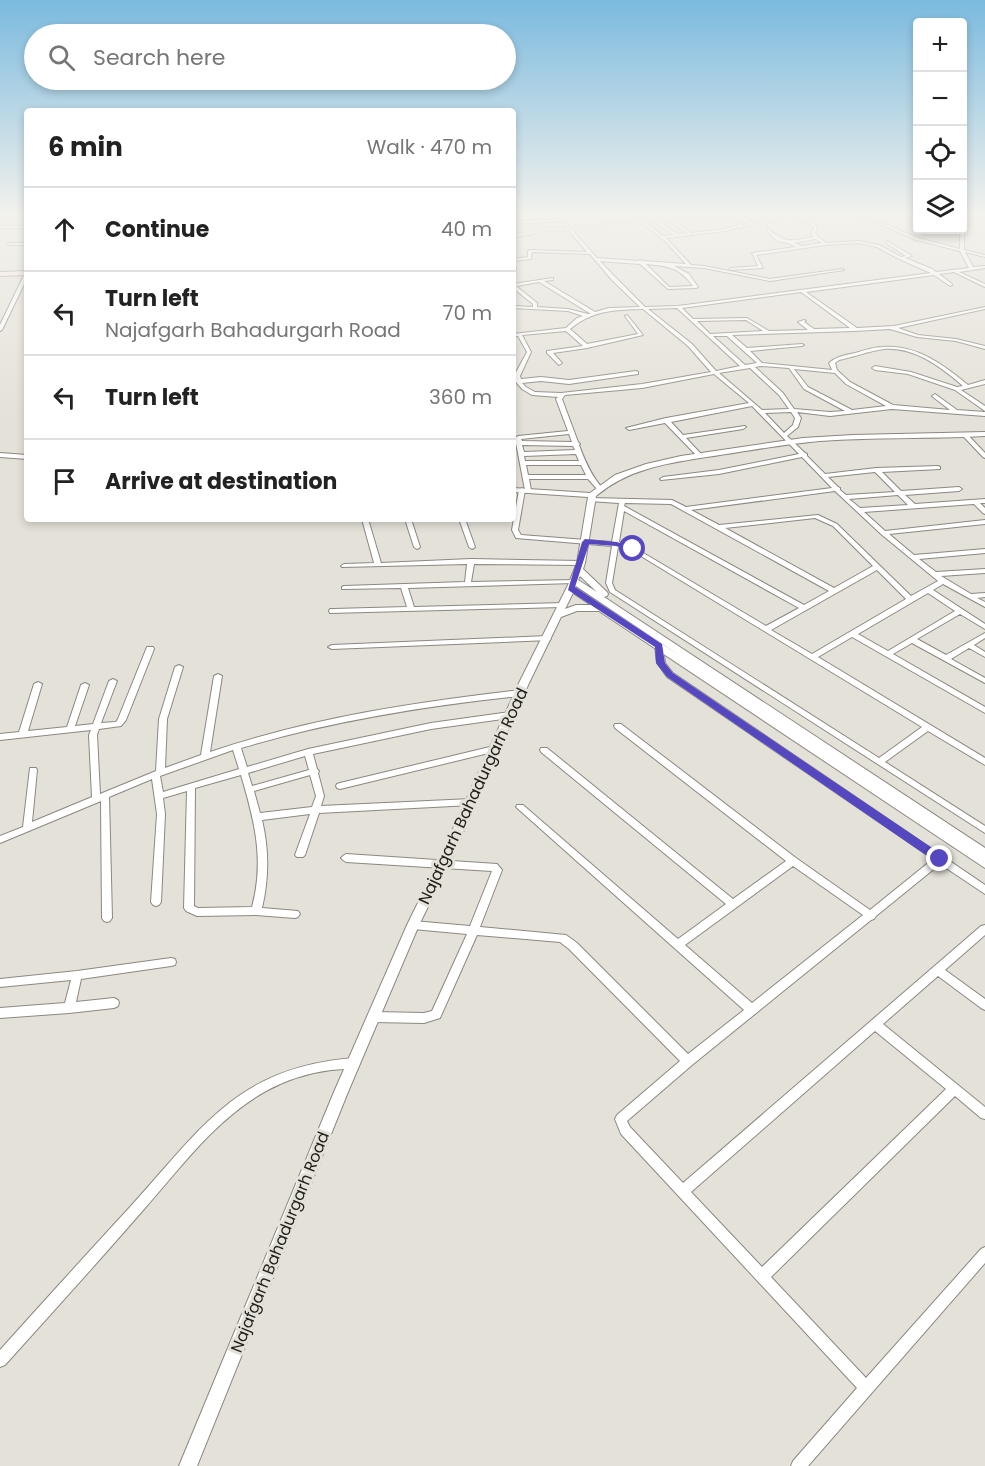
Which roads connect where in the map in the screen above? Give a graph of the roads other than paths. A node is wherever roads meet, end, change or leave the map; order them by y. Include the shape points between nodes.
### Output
1 (22, 284) edge
2 (546, 284) edge
3 (621, 284) edge
4 (664, 284) edge
5 (694, 284) edge
6 (784, 284) edge
7 (859, 284) edge
8 (516, 287) edge
9 (802, 292) junction
10 (794, 293) junction
11 (516, 307) edge
12 (678, 307) junction
13 (535, 308) junction
14 (644, 308) junction
15 (985, 308) edge
16 (595, 314) junction
17 (588, 316) junction
18 (627, 316) dead end
19 (692, 320) junction
20 (804, 321) dead end
21 (892, 327) junction
22 (567, 329) junction
23 (0, 330) edge
24 (854, 330) junction
25 (814, 331) junction
26 (769, 333) junction
27 (728, 334) junction
28 (516, 335) edge
29 (709, 335) junction
30 (802, 345) dead end
31 (587, 346) junction
32 (985, 348) edge
33 (746, 350) junction
34 (559, 363) dead end
35 (761, 364) junction
36 (747, 367) junction
37 (791, 368) junction
38 (875, 368) dead end
39 (714, 372) junction
40 (836, 372) junction
41 (636, 373) dead end
42 (517, 380) edge
43 (985, 382) edge
44 (966, 386) junction
45 (957, 389) junction
46 (561, 395) junction
47 (935, 396) dead end
48 (753, 404) junction
49 (892, 407) junction
50 (985, 409) edge
51 (792, 410) junction
52 (761, 412) junction
53 (850, 412) junction
54 (956, 412) junction
55 (985, 414) edge
56 (666, 420) junction
57 (743, 427) dead end
58 (629, 428) dead end
59 (572, 432) junction
60 (985, 434) edge
61 (965, 435) junction
62 (682, 437) junction
63 (787, 439) junction
64 (519, 444) junction
65 (577, 444) junction
66 (579, 452) junction
67 (522, 454) junction
68 (0, 455) edge
69 (805, 455) junction
70 (700, 456) junction
71 (985, 456) edge
72 (24, 457) edge
73 (524, 463) junction
74 (583, 463) junction
75 (938, 468) dead end
76 (876, 470) junction
77 (826, 476) junction
78 (526, 477) junction
79 (590, 477) junction
80 (663, 479) dead end
81 (599, 488) junction
82 (838, 489) junction
83 (959, 489) dead end
84 (521, 490) edge
85 (900, 493) junction
86 (592, 497) junction
87 (844, 497) junction
88 (975, 501) junction
89 (985, 501) edge
90 (621, 504) junction
91 (912, 505) junction
92 (685, 509) junction
93 (859, 510) junction
94 (985, 512) edge
95 (366, 522) edge
96 (409, 522) edge
97 (463, 522) edge
98 (985, 522) edge
99 (718, 527) junction
100 (884, 532) junction
101 (585, 542) junction
102 (617, 544) junction
103 (417, 547) dead end
104 (472, 547) dead end
105 (985, 551) edge
106 (913, 557) junction
107 (471, 561) junction
108 (378, 564) junction
109 (344, 566) dead end
110 (877, 567) junction
111 (985, 571) edge
112 (933, 574) junction
113 (576, 575) junction
114 (943, 581) junction
115 (468, 582) junction
116 (404, 586) junction
117 (344, 588) dead end
118 (928, 590) junction
119 (834, 591) junction
120 (985, 595) edge
121 (969, 596) junction
122 (911, 600) junction
123 (985, 605) edge
124 (411, 608) junction
125 (602, 608) junction
126 (804, 608) junction
127 (559, 610) junction
128 (333, 611) dead end
129 (959, 611) junction
130 (985, 627) edge
131 (767, 629) junction
132 (854, 635) junction
133 (985, 635) edge
134 (547, 638) junction
135 (911, 639) junction
136 (969, 645) junction
137 (659, 646) junction
138 (332, 647) dead end
139 (150, 649) dead end
140 (888, 654) junction
141 (985, 655) edge
142 (813, 657) junction
143 (945, 659) junction
144 (179, 667) dead end
145 (218, 676) dead end
146 (113, 681) dead end
147 (985, 681) edge
148 (38, 684) dead end
149 (85, 685) dead end
150 (520, 693) junction
151 (985, 710) edge
152 (510, 715) junction
153 (618, 726) dead end
154 (928, 727) junction
155 (95, 728) junction
156 (70, 730) junction
157 (23, 734) junction
158 (0, 737) edge
159 (236, 746) junction
160 (495, 749) junction
161 (544, 750) dead end
162 (308, 752) junction
163 (205, 757) junction
164 (880, 760) junction
165 (985, 762) edge
166 (33, 770) dead end
167 (243, 771) junction
168 (315, 771) junction
169 (158, 774) junction
170 (340, 786) dead end
171 (191, 787) junction
172 (248, 790) junction
173 (159, 796) junction
174 (101, 797) junction
175 (471, 802) junction
176 (519, 807) dead end
177 (315, 810) junction
178 (256, 817) junction
179 (27, 828) junction
180 (985, 830) edge
181 (0, 840) edge
182 (985, 854) edge
183 (300, 855) dead end
184 (346, 858) dead end
185 (940, 859) junction
186 (793, 861) junction
187 (444, 862) junction
188 (985, 863) edge
189 (985, 890) edge
190 (156, 902) dead end
191 (732, 904) junction
192 (256, 911) junction
193 (295, 914) dead end
194 (871, 916) junction
195 (107, 918) dead end
196 (413, 925) junction
197 (985, 929) edge
198 (473, 932) junction
199 (677, 945) junction
200 (171, 962) dead end
201 (939, 971) junction
202 (77, 975) junction
203 (0, 983) edge
204 (114, 1003) dead end
205 (985, 1005) edge
206 (69, 1008) junction
207 (752, 1010) junction
208 (0, 1013) edge
209 (374, 1017) junction
210 (876, 1025) junction
211 (688, 1061) junction
212 (354, 1063) junction
213 (954, 1089) junction
214 (985, 1114) edge
215 (682, 1192) junction
216 (985, 1253) edge
217 (761, 1277) junction
218 (0, 1360) edge
219 (866, 1388) junction
220 (188, 1466) edge
221 (798, 1466) edge

1 - 23 street
2 - 16 street
3 - 14 street
4 - 5 street via 668,288 696,287
6 - 10 street
7 - 9 street
8 - 13 street via 536,304
9 - 10 street
9 - 24 street
10 - 12 street
11 - 13 street
12 - 14 street
12 - 19 street
13 - 17 street
14 - 16 street
14 - 39 street via 690,345
15 - 21 street
16 - 17 street
17 - 22 street
18 - 31 street via 641,335
19 - 26 street via 747,319
19 - 29 street
20 - 25 street via 800,322
21 - 24 street
21 - 32 street via 904,333
22 - 28 street
22 - 31 street
24 - 25 street
25 - 26 street
26 - 27 street
27 - 29 street
27 - 33 street
28 - 42 street via 529,352
29 - 36 street
30 - 33 street
31 - 34 street via 549,352
33 - 35 street
35 - 36 street
35 - 37 street
36 - 39 street
36 - 51 street via 781,394
37 - 40 street
37 - 53 street via 806,388
38 - 45 street via 909,373
39 - 46 street via 642,386
39 - 48 street
40 - 44 street via 832,363 837,359 880,348 905,348 951,372
40 - 49 street
41 - 42 street via 569,381
42 - 46 street via 533,394
43 - 44 street
44 - 45 street
45 - 50 street
46 - 59 street via 559,399
47 - 54 street
48 - 52 street
48 - 56 street
49 - 53 street
49 - 54 street
51 - 52 street
51 - 53 street
51 - 63 street via 798,423
52 - 63 street
54 - 55 street
56 - 58 street
56 - 62 street
57 - 62 street
59 - 64 street via 520,437
59 - 65 street
60 - 61 street
61 - 63 street
61 - 71 street
62 - 70 street
63 - 69 street
63 - 70 street
64 - 65 street
64 - 67 street
65 - 66 street
66 - 67 street
66 - 74 street
67 - 73 street
68 - 72 street
69 - 77 street
69 - 80 street
70 - 81 street via 645,467
73 - 74 street
73 - 78 street
74 - 79 street
75 - 76 street
76 - 77 street
76 - 85 street
77 - 82 street
78 - 79 street
78 - 84 street
79 - 81 street
81 - 86 street
82 - 87 street
82 - 92 street
83 - 85 street
84 - 86 street
84 - 101 street via 515,530 518,537
85 - 87 street
85 - 91 street
86 - 90 street
86 - 101 street, Najafgarh Bahadurgarh Road
87 - 93 street
88 - 89 street
88 - 91 street
88 - 94 street
90 - 92 street via 666,501
90 - 102 street
90 - 126 street
91 - 93 street
92 - 99 street
93 - 100 street
95 - 108 street
96 - 103 street
97 - 104 street
98 - 100 street
99 - 110 street via 816,516 835,525
99 - 119 street
100 - 106 street
101 - 102 street
101 - 113 street, Najafgarh Bahadurgarh Road
102 - 131 street via 633,549
102 - 164 street via 609,583 612,591
105 - 106 street
106 - 112 street
107 - 108 street
107 - 113 street
107 - 115 street
108 - 109 street
110 - 119 street
110 - 122 street
111 - 112 street
112 - 114 street
113 - 115 street
113 - 125 street
113 - 127 street, Najafgarh Bahadurgarh Road
113 - 182 street via 617,608
114 - 118 street
114 - 121 street
115 - 116 street
116 - 117 street
116 - 124 street
118 - 122 street
118 - 129 street
119 - 126 street
120 - 121 street
121 - 123 street
122 - 132 street
124 - 127 street
124 - 128 street
125 - 127 street
125 - 137 street
126 - 131 street
127 - 134 street, Najafgarh Bahadurgarh Road
129 - 130 street
129 - 135 street
131 - 142 street
132 - 140 street
132 - 142 street
133 - 136 street
134 - 138 street
134 - 150 street, Najafgarh Bahadurgarh Road
135 - 140 street
135 - 143 street
136 - 141 street
136 - 143 street
137 - 185 street via 661,663 670,675
137 - 188 street
139 - 155 street via 122,720
140 - 151 street
142 - 154 street
143 - 147 street
144 - 169 street via 163,719
145 - 163 street
146 - 155 street
148 - 157 street
149 - 156 street
150 - 152 street, Najafgarh Bahadurgarh Road
150 - 159 street via 391,710
152 - 160 street, Najafgarh Bahadurgarh Road
152 - 162 street via 431,726
153 - 186 street
154 - 164 street
154 - 165 street
155 - 156 street
155 - 174 street via 92,740
156 - 157 street
157 - 158 street
159 - 163 street
159 - 167 street
160 - 170 street
160 - 175 street, Najafgarh Bahadurgarh Road
161 - 191 street
162 - 167 street
162 - 168 street
163 - 169 street
164 - 180 street
166 - 179 street
167 - 171 street
167 - 172 street
168 - 172 street
168 - 177 street via 320,796
169 - 173 street
169 - 174 street
171 - 173 street
171 - 192 street via 189,908 197,912
172 - 178 street
173 - 190 street
174 - 179 street
174 - 195 street
175 - 177 street
175 - 187 street, Najafgarh Bahadurgarh Road
176 - 199 street
177 - 178 street
177 - 183 street
178 - 192 street via 263,869
179 - 181 street
184 - 187 street
185 - 189 street
185 - 194 street
186 - 191 street
186 - 194 street
187 - 196 street, Najafgarh Bahadurgarh Road
187 - 198 street via 497,870
191 - 199 street
192 - 193 street
194 - 207 street
196 - 198 street
196 - 209 street, Najafgarh Bahadurgarh Road
197 - 201 street
198 - 209 street via 436,1015
198 - 211 street via 567,941
199 - 207 street
200 - 202 street
201 - 205 street
201 - 210 street
202 - 203 street
202 - 206 street
204 - 206 street
206 - 208 street
207 - 211 street
209 - 212 street, Najafgarh Bahadurgarh Road
210 - 213 street
210 - 215 street
211 - 215 street via 622,1116 620,1123
212 - 218 street via 324,1064 296,1072 261,1088 218,1121
212 - 220 street, Najafgarh Bahadurgarh Road
213 - 214 street
213 - 217 street
215 - 217 street
216 - 219 street
217 - 219 street
219 - 221 street

